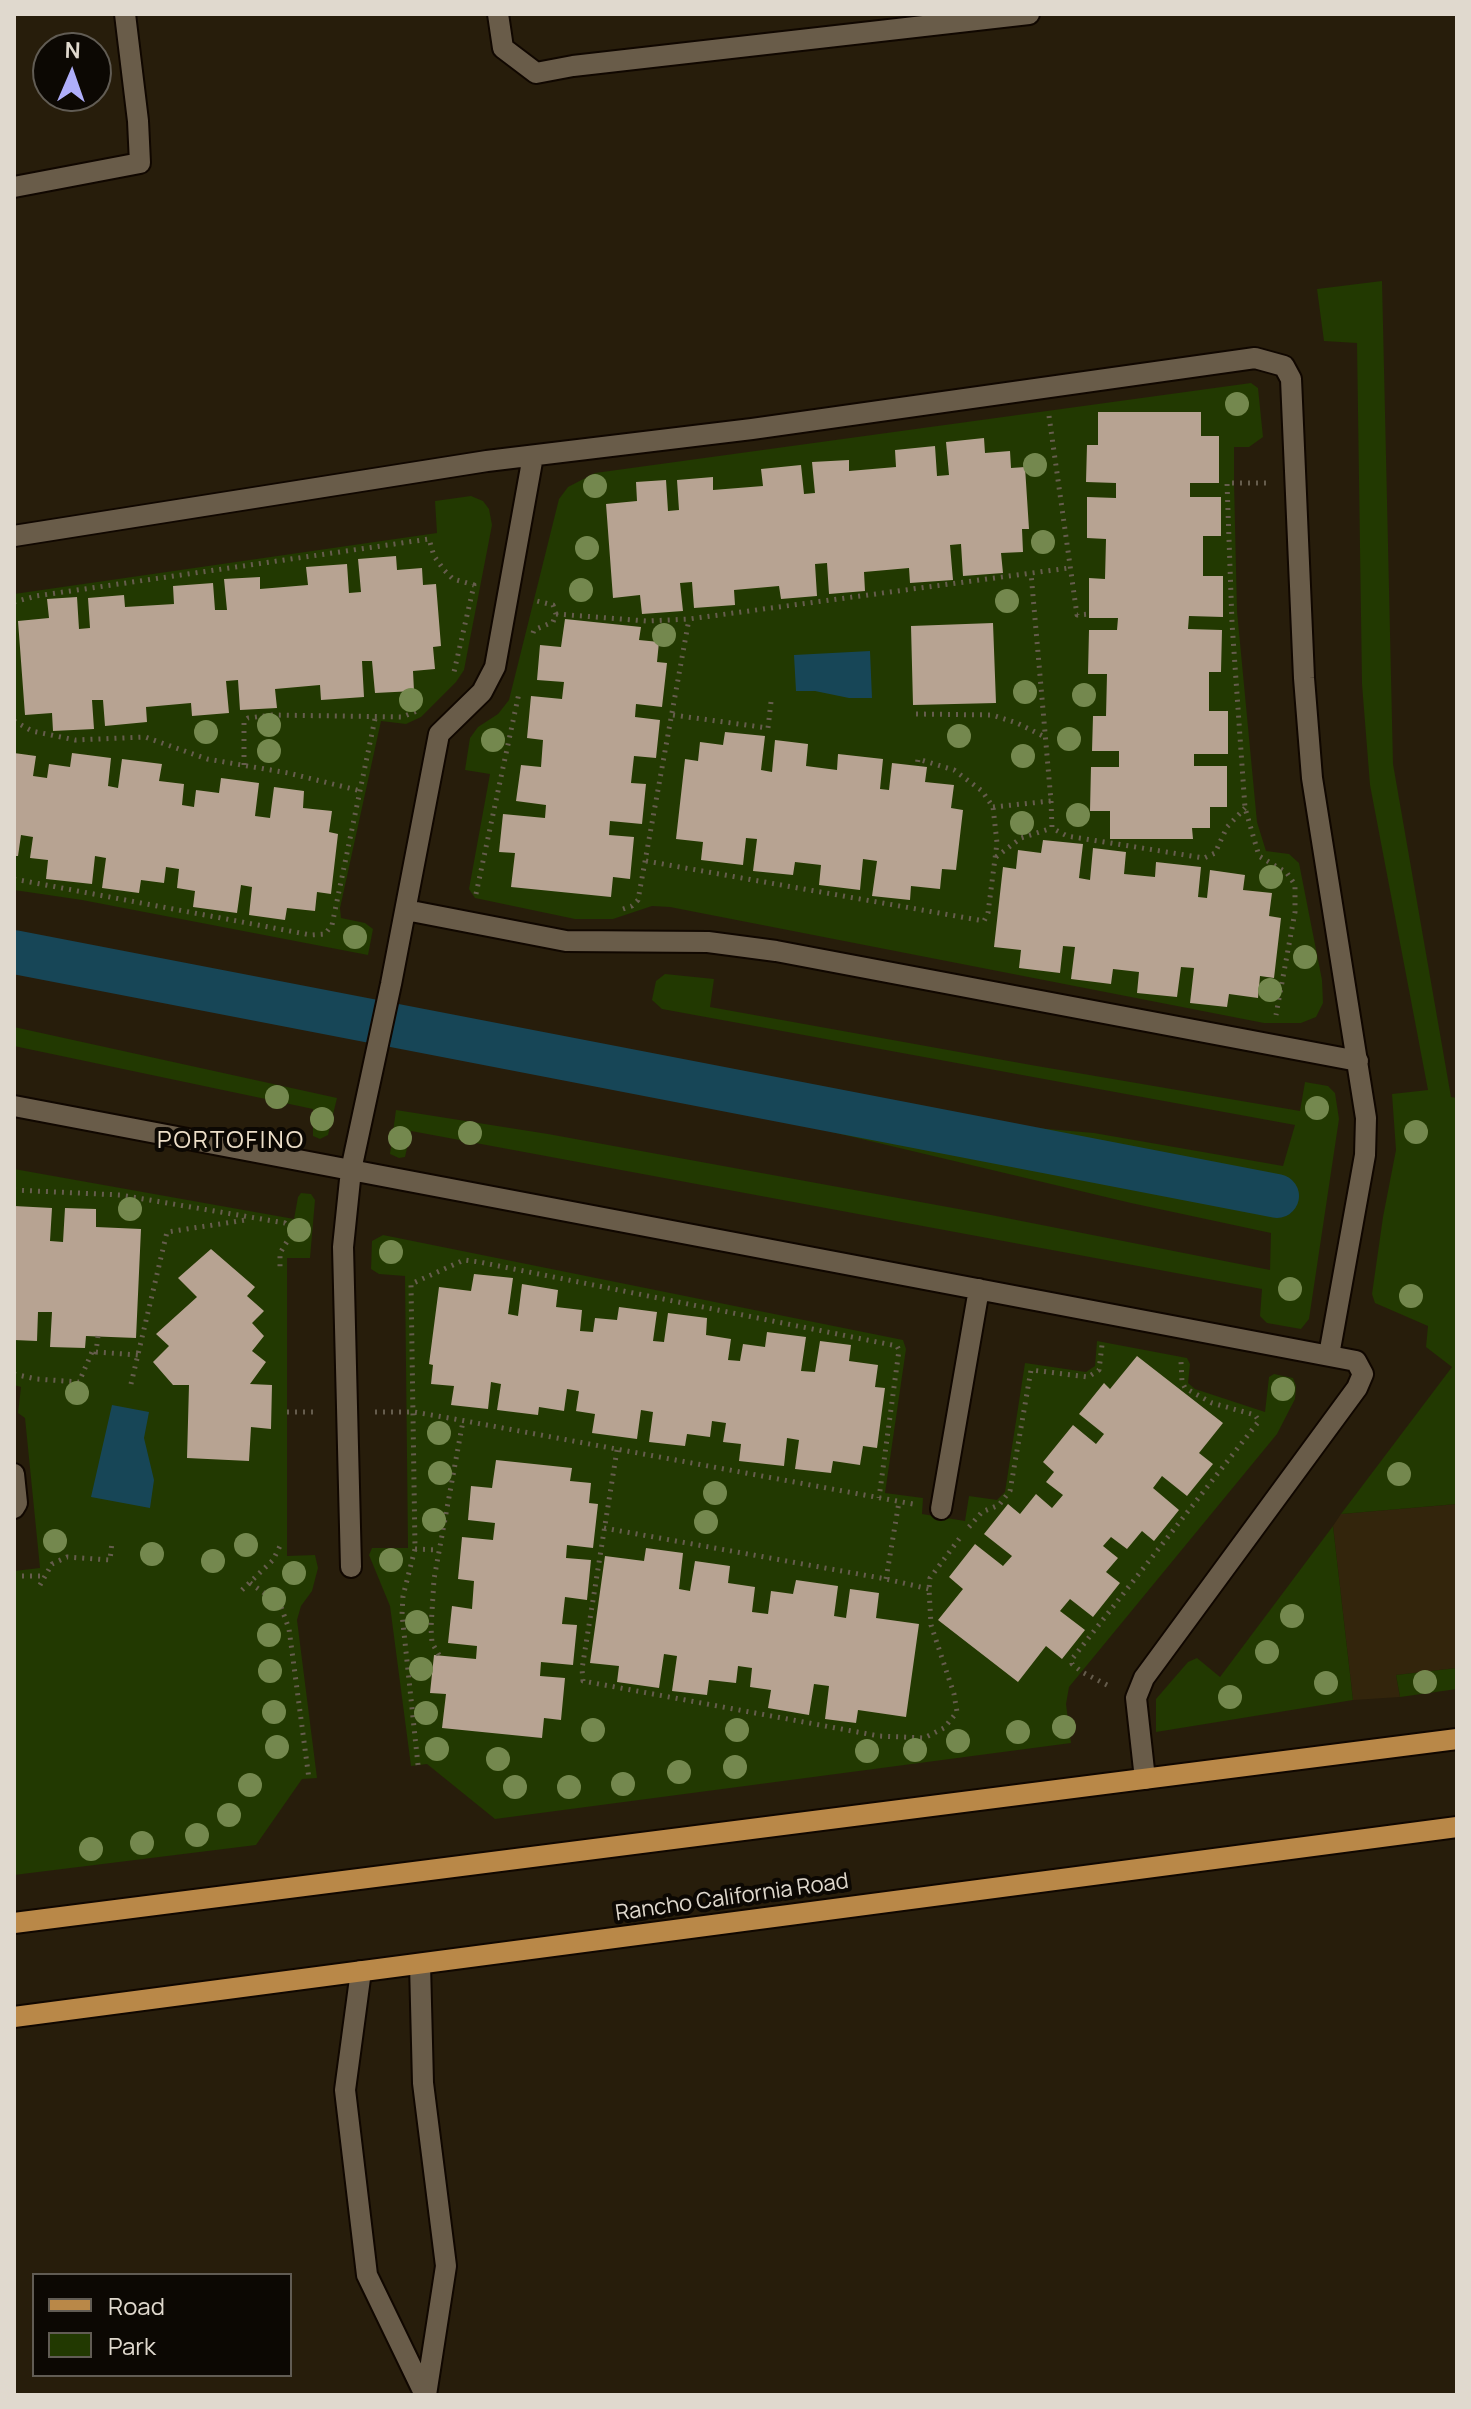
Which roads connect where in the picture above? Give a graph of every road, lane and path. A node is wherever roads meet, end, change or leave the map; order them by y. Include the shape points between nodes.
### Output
1 (125, 14) edge
2 (498, 14) edge
3 (1029, 14) edge
4 (14, 187) edge
5 (1045, 387) junction
6 (533, 456) junction
7 (1295, 483) junction
8 (14, 536) edge
9 (1069, 568) junction
10 (1031, 573) junction
11 (474, 585) junction
12 (508, 593) junction
13 (14, 602) edge
14 (556, 614) junction
15 (1089, 614) dead end
16 (689, 619) junction
17 (531, 644) dead end
18 (448, 680) dead end
19 (520, 686) dead end
20 (771, 702) dead end
21 (427, 704) dead end
22 (376, 714) junction
23 (916, 714) dead end
24 (673, 715) junction
25 (14, 721) edge
26 (1045, 737) junction
27 (244, 765) junction
28 (917, 766) dead end
29 (361, 791) junction
30 (1051, 801) junction
31 (993, 807) junction
32 (1245, 808) junction
33 (1052, 828) junction
34 (995, 858) junction
35 (646, 861) junction
36 (14, 879) edge
37 (477, 890) junction
38 (491, 893) dead end
39 (406, 910) junction
40 (611, 912) dead end
41 (470, 922) junction
42 (1270, 1045) junction
43 (1358, 1061) junction
44 (14, 1106) edge
45 (351, 1170) junction
46 (14, 1190) edge
47 (251, 1219) junction
48 (280, 1270) dead end
49 (979, 1289) junction
50 (98, 1336) dead end
51 (1115, 1348) dead end
52 (96, 1352) junction
53 (138, 1355) junction
54 (1329, 1355) junction
55 (1168, 1359) dead end
56 (14, 1374) edge
57 (131, 1384) dead end
58 (347, 1411) junction
59 (287, 1412) dead end
60 (414, 1412) junction
61 (463, 1421) junction
62 (617, 1450) junction
63 (14, 1474) edge
64 (879, 1498) junction
65 (899, 1502) junction
66 (14, 1508) edge
67 (941, 1509) joint
68 (604, 1528) junction
69 (112, 1542) dead end
70 (280, 1546) dead end
71 (415, 1549) junction
72 (439, 1550) junction
73 (351, 1567) dead end
74 (14, 1576) edge
75 (43, 1576) junction
76 (886, 1579) junction
77 (250, 1583) junction
78 (40, 1585) dead end
79 (929, 1589) junction
80 (242, 1590) dead end
81 (439, 1655) dead end
82 (1136, 1698) junction
83 (1457, 1739) edge
84 (418, 1765) dead end
85 (309, 1779) dead end
86 (1145, 1779) junction
87 (1457, 1827) edge
88 (14, 1923) edge
89 (420, 1964) junction
90 (361, 1971) junction
91 (14, 2017) edge
92 (426, 2395) edge

1 - 4 street via 140,163
2 - 3 street via 503,48 536,73
5 - 6 street
5 - 7 street via 1255,358 1284,366 1291,379
5 - 9 path
6 - 8 street
6 - 12 street
7 - 32 path via 1227,483
7 - 43 street via 1312,778
9 - 10 path
9 - 15 path via 1077,615
10 - 16 path
10 - 26 path
11 - 12 path
11 - 13 path via 453,579 444,570 429,539
11 - 18 path via 455,671
12 - 14 path via 553,605
12 - 39 street via 495,667 482,692 439,734
14 - 16 path
14 - 17 path via 553,622 534,630
16 - 24 path
19 - 37 path
20 - 24 path via 768,728
21 - 22 path via 402,717
22 - 27 path via 248,718
22 - 29 path
23 - 26 path via 992,715
24 - 35 path
25 - 27 path via 32,731 75,740 145,737 207,759
26 - 30 path
27 - 29 path
28 - 31 path via 918,759 954,770 982,791
29 - 36 path via 332,925 325,934
30 - 31 path
30 - 33 path
31 - 34 path
32 - 33 path via 1227,827 1215,853 1204,858 1067,836
32 - 42 path via 1259,856 1287,873 1295,885 1295,912
33 - 34 path via 1021,838
34 - 35 path via 984,921
35 - 40 path via 638,900
37 - 38 path
37 - 41 path
39 - 41 street
39 - 45 street
41 - 42 street via 566,941 708,942 776,951
42 - 43 street
43 - 54 street via 1365,1155
44 - 45 street
45 - 49 street
45 - 58 street via 343,1247
46 - 47 path via 120,1195
47 - 48 path via 290,1228
47 - 53 path via 167,1232
49 - 54 street
49 - 67 street
50 - 52 path
51 - 79 path via 1102,1345 1099,1370 1088,1377 1031,1370 1010,1491 966,1530 930,1578
52 - 53 path
52 - 56 path via 79,1382
53 - 57 path
54 - 82 street via 1356,1361 1363,1374 1357,1388 1144,1678
55 - 82 path via 1181,1362 1185,1388 1259,1421 1072,1659 1082,1672
58 - 59 path
58 - 60 path
58 - 73 street
60 - 61 path
60 - 64 path via 411,1284 464,1260 479,1262 897,1346
60 - 71 path
61 - 62 path
61 - 72 path
62 - 64 path
62 - 68 path
63 - 66 street
64 - 65 path
65 - 67 path
65 - 76 path
68 - 76 path
68 - 79 path via 583,1681 879,1736 924,1738 944,1728 957,1712 931,1625
69 - 75 path via 110,1560 67,1557
70 - 77 path
71 - 72 path
71 - 84 path via 402,1614
72 - 81 path via 431,1628
74 - 75 path
75 - 78 path
76 - 79 path
77 - 80 path
77 - 85 path via 280,1604 289,1629
82 - 86 street
83 - 86 main road
86 - 88 main road
87 - 89 main road, Rancho California Road
89 - 90 main road, Rancho California Road
89 - 92 street via 423,2083 446,2266
90 - 91 main road, Rancho California Road
90 - 92 street via 345,2090 367,2275

